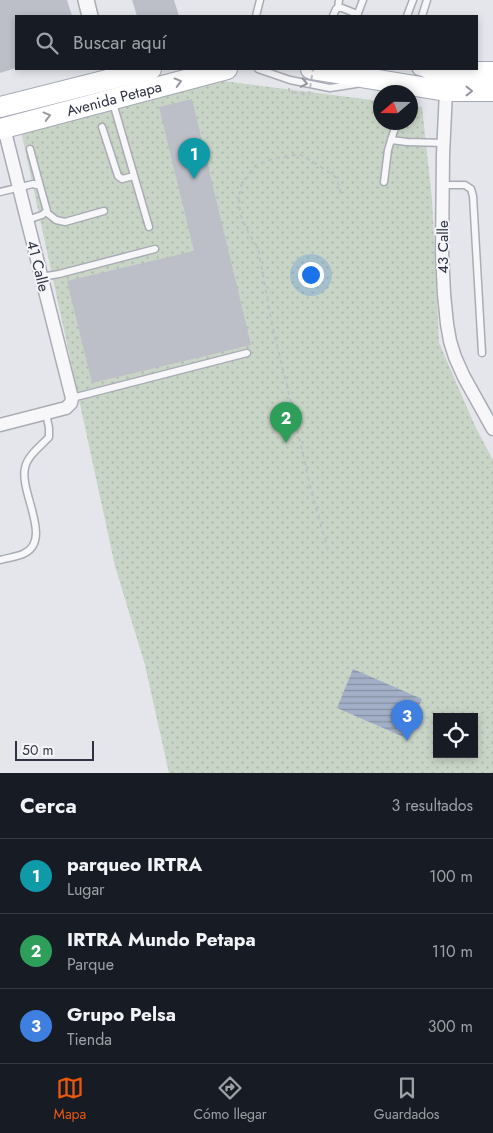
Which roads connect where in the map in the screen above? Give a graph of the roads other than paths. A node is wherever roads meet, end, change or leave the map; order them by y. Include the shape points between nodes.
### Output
1 (86, 0) edge
2 (260, 0) edge
3 (339, 0) edge
4 (363, 0) edge
5 (413, 0) edge
6 (427, 0) edge
7 (338, 8) junction
8 (90, 15) edge
9 (256, 15) edge
10 (334, 15) edge
11 (357, 15) edge
12 (407, 15) edge
13 (422, 15) edge
14 (149, 70) edge
15 (221, 70) edge
16 (261, 70) edge
17 (318, 70) edge
18 (422, 70) edge
19 (435, 70) edge
20 (493, 72) edge
21 (378, 80) junction
22 (113, 86) edge
23 (446, 91) junction
24 (493, 91) edge
25 (0, 107) edge
26 (102, 127) dead end
27 (2, 128) edge
28 (394, 130) edge
29 (392, 140) junction
30 (444, 144) junction
31 (30, 149) dead end
32 (134, 176) junction
33 (384, 182) dead end
34 (444, 185) junction
35 (40, 186) junction
36 (19, 188) junction
37 (0, 192) edge
38 (104, 211) dead end
39 (46, 212) junction
40 (27, 220) junction
41 (150, 227) dead end
42 (155, 249) dead end
43 (41, 276) junction
44 (247, 353) dead end
45 (482, 353) dead end
46 (72, 400) junction
47 (46, 413) junction
48 (0, 424) edge
49 (493, 429) edge
50 (0, 560) edge

1 - 8 street
2 - 9 lane
3 - 7 lane
4 - 11 lane
5 - 12 lane
6 - 13 lane
7 - 10 lane
7 - 11 lane
14 - 22 main road, Avenida Petapa
22 -> 15 main road, Avenida Petapa
16 -> 21 lane via 330,88
17 - 21 main road
18 - 23 street via 438,76
19 - 20 main road
21 - 23 main road
22 - 25 main road, Avenida Petapa
27 -> 22 main road, Avenida Petapa
22 - 32 lane
23 -> 24 main road
23 - 30 street, 43 Calle
26 - 32 lane via 118,176 122,179
27 - 36 street, 41 Calle
28 - 29 lane
29 - 30 lane
29 - 33 lane
30 - 34 street, 43 Calle
31 - 35 lane
32 - 41 lane
34 - 45 lane via 465,185 473,196
34 - 49 street, 43 Calle via 444,294 450,341 464,377
35 - 36 lane via 33,184
35 - 39 lane
36 - 37 lane
36 - 40 street, 41 Calle
38 - 39 lane via 65,222
39 - 40 lane
40 - 43 street, 41 Calle
42 - 43 lane
43 - 46 street, 41 Calle
44 - 46 lane
46 - 47 street via 66,408
47 - 48 street
47 - 50 lane via 49,437 25,467 25,485 36,527 34,546 24,554

